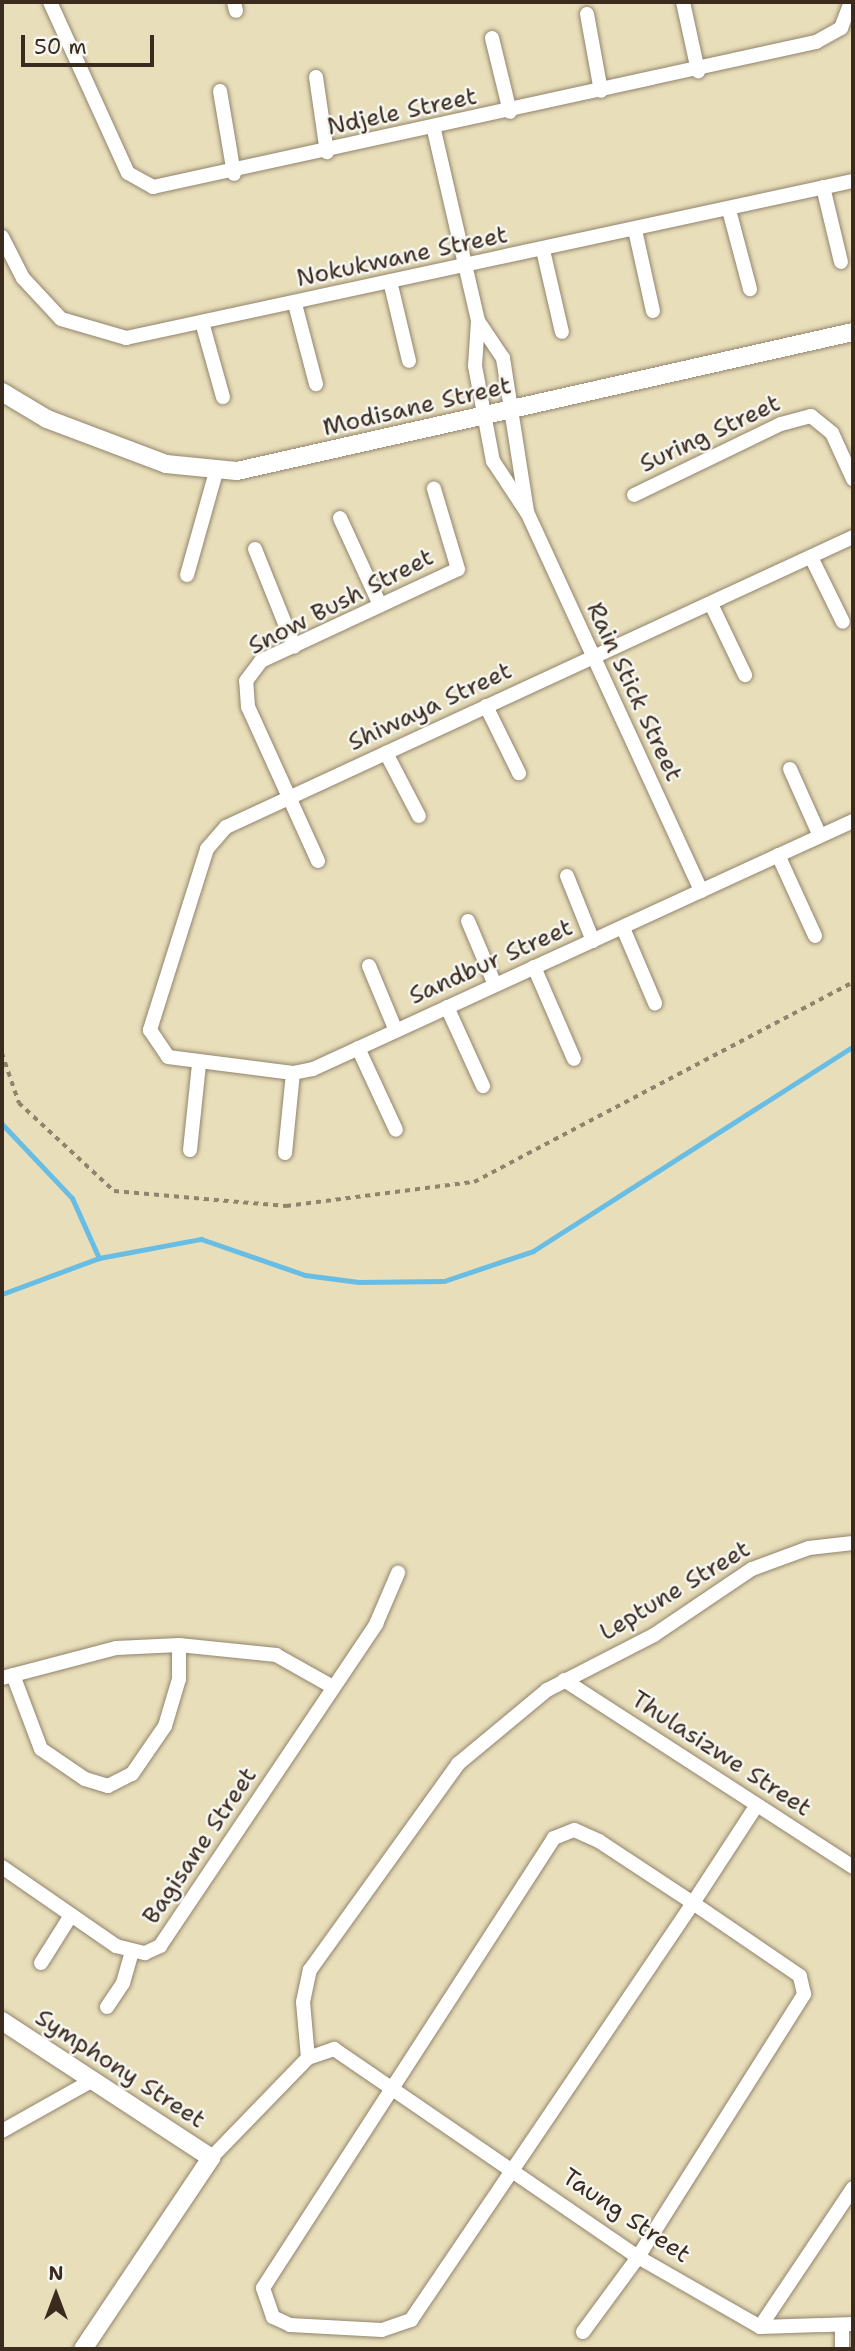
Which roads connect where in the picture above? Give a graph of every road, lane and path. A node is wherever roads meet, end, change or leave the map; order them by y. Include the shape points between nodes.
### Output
1 (50, 2) edge
2 (682, 2) edge
3 (852, 2) edge
4 (587, 14) dead end
5 (492, 38) dead end
6 (698, 71) junction
7 (316, 77) dead end
8 (601, 91) junction
9 (220, 92) dead end
10 (510, 112) junction
11 (435, 130) junction
12 (327, 152) junction
13 (234, 174) junction
14 (853, 181) edge
15 (823, 187) junction
16 (729, 210) junction
17 (635, 230) junction
18 (2, 237) edge
19 (543, 250) junction
20 (6, 256) edge
21 (841, 262) dead end
22 (467, 266) junction
23 (390, 281) junction
24 (750, 289) dead end
25 (295, 304) junction
26 (653, 311) dead end
27 (478, 321) junction
28 (202, 322) junction
29 (562, 332) dead end
30 (853, 332) edge
31 (409, 361) dead end
32 (316, 384) dead end
33 (2, 392) edge
34 (223, 397) dead end
35 (510, 412) junction
36 (485, 417) junction
37 (216, 472) junction
38 (853, 479) edge
39 (434, 489) dead end
40 (634, 495) dead end
41 (527, 512) junction
42 (340, 518) dead end
43 (853, 537) edge
44 (255, 549) dead end
45 (811, 557) junction
46 (187, 575) dead end
47 (711, 604) junction
48 (380, 605) junction
49 (842, 622) dead end
50 (294, 646) junction
51 (592, 658) junction
52 (745, 675) dead end
53 (486, 706) junction
54 (386, 753) junction
55 (790, 769) dead end
56 (519, 773) dead end
57 (288, 795) junction
58 (419, 816) dead end
59 (853, 821) edge
60 (820, 836) junction
61 (778, 855) junction
62 (318, 861) dead end
63 (567, 876) dead end
64 (701, 891) junction
65 (468, 921) dead end
66 (623, 928) junction
67 (815, 936) dead end
68 (593, 941) junction
69 (369, 965) dead end
70 (534, 967) junction
71 (495, 985) junction
72 (655, 1003) dead end
73 (447, 1007) junction
74 (150, 1030) joint
75 (396, 1031) junction
76 (358, 1048) junction
77 (574, 1059) dead end
78 (199, 1064) junction
79 (293, 1073) junction
80 (483, 1086) dead end
81 (397, 1130) dead end
82 (190, 1150) dead end
83 (285, 1153) dead end
84 (853, 1543) edge
85 (398, 1573) dead end
86 (179, 1646) junction
87 (7, 1676) edge
88 (564, 1680) junction
89 (333, 1686) junction
90 (757, 1805) junction
91 (853, 1867) edge
92 (3, 1872) edge
93 (693, 1903) junction
94 (70, 1917) junction
95 (132, 1952) junction
96 (41, 1962) dead end
97 (107, 2007) dead end
98 (2, 2021) edge
99 (307, 2058) junction
100 (93, 2080) junction
101 (394, 2085) junction
102 (2, 2131) edge
103 (211, 2158) junction
104 (515, 2168) junction
105 (853, 2188) edge
106 (638, 2257) junction
107 (848, 2324) edge
108 (761, 2327) junction
109 (583, 2332) dead end
110 (83, 2349) edge
111 (842, 2349) edge

1 - 13 street, Ndjele Street via 128,173 153,187
2 - 6 street
3 - 6 street, Ndjele Street via 846,21 831,37
4 - 8 street
5 - 10 street
6 - 8 street, Ndjele Street
7 - 12 street
8 - 10 street, Ndjele Street
9 - 13 street
10 - 11 street, Ndjele Street
11 - 12 street, Ndjele Street
11 - 22 street, Rain Stick Street
12 - 13 street, Ndjele Street
14 - 15 street, Nokukwane Street
15 - 16 street, Nokukwane Street
15 - 21 street
16 - 17 street, Nokukwane Street
16 - 24 street
17 - 19 street, Nokukwane Street
17 - 26 street
18 - 20 street, Nokukwane Street
19 - 22 street, Nokukwane Street
19 - 29 street
20 - 28 street, Nokukwane Street via 48,309 101,335 145,336
22 - 23 street, Nokukwane Street
22 - 27 street, Rain Stick Street
23 - 25 street, Nokukwane Street
23 - 31 street
25 - 28 street, Nokukwane Street
25 - 32 street
27 - 35 street, Rain Stick Street via 503,358
27 - 36 street, Rain Stick Street via 475,366
28 - 34 street
30 - 35 street, Modisane Street
33 - 37 street, Modisane Street via 81,433 166,464
35 - 36 street, Modisane Street
35 - 41 street, Rain Stick Street
36 - 37 street, Modisane Street
36 - 41 street, Rain Stick Street via 499,478
37 - 46 street
38 - 40 street, Suring Street via 832,433 811,416 780,424
39 - 48 street, Snow Bush Street via 458,569
41 - 51 street, Rain Stick Street
42 - 48 street
43 - 45 street, Shiwaya Street
44 - 50 street
45 - 47 street, Shiwaya Street
45 - 49 street
47 - 51 street, Shiwaya Street
47 - 52 street
48 - 50 street, Snow Bush Street
50 - 57 street, Snow Bush Street via 255,666 246,692
51 - 53 street, Shiwaya Street
51 - 64 street, Rain Stick Street
53 - 54 street, Shiwaya Street
53 - 56 street
54 - 57 street, Shiwaya Street
54 - 58 street
55 - 60 street
57 - 62 street, Snow Bush Street
57 - 74 street, Shiwaya Street via 214,836
59 - 60 street, Sandbur Street
60 - 61 street, Sandbur Street
61 - 64 street, Sandbur Street
61 - 67 street
63 - 68 street
64 - 66 street, Sandbur Street
65 - 71 street
66 - 68 street, Sandbur Street
66 - 72 street
68 - 70 street, Sandbur Street
69 - 75 street
70 - 71 street, Sandbur Street
70 - 77 street
71 - 73 street, Sandbur Street
73 - 75 street, Sandbur Street
73 - 80 street
74 - 78 street, Sandbur Street via 161,1054
75 - 76 street, Sandbur Street
76 - 79 street, Sandbur Street
76 - 81 street
78 - 79 street, Sandbur Street
78 - 82 street
79 - 83 street
84 - 88 street, Leptune Street via 809,1548 752,1569 654,1635
85 - 89 street, Bagisane Street via 376,1624
86 - 87 street via 116,1647
86 - 87 street via 179,1679 165,1726 132,1774 108,1786 85,1779 41,1749
86 - 89 street via 276,1655
88 - 90 street, Thulasizwe Street
88 - 99 street, Leptune Street via 458,1764 320,1954 305,1986
89 - 95 street, Bagisane Street via 179,1922 160,1946
90 - 91 street, Thulasizwe Street
90 - 93 street
92 - 94 street, Bagisane Street
93 - 101 street via 588,1834 560,1832
93 - 104 street
93 - 106 street via 800,1976 804,1994
94 - 95 street, Bagisane Street
94 - 96 street
95 - 97 street via 123,1983
98 - 100 street, Symphony Street
99 - 101 street, Taung Street via 334,2049
99 - 103 street
100 - 102 street
100 - 103 street, Symphony Street
101 - 104 street, Taung Street
101 - 104 street via 266,2278 264,2301 281,2322 382,2330 411,2320
103 - 110 street
104 - 106 street, Taung Street
105 - 108 street
106 - 108 street, Taung Street
106 - 109 street
107 - 108 street
107 - 111 street

